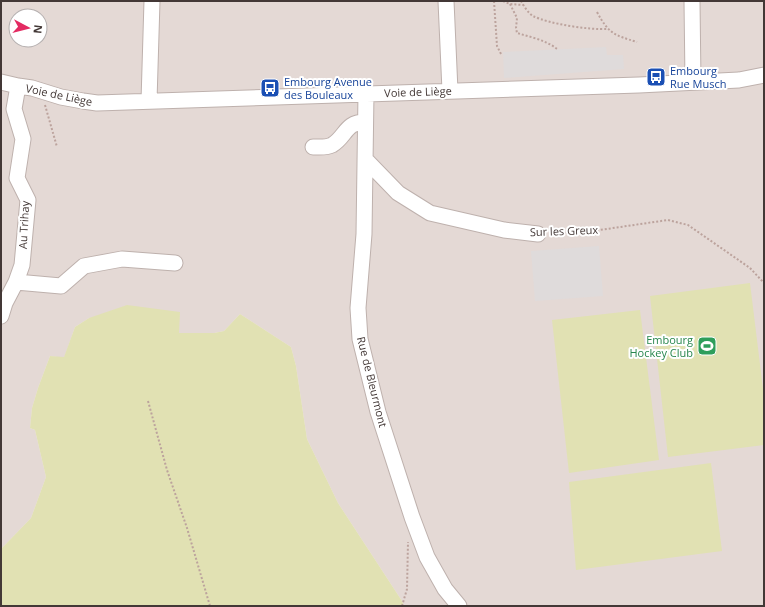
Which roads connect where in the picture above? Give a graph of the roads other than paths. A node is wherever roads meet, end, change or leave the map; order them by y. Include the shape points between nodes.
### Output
1 (152, 1) edge
2 (446, 1) edge
3 (692, 1) edge
4 (764, 75) edge
5 (1, 82) edge
6 (693, 82) junction
7 (18, 86) junction
8 (450, 91) junction
9 (366, 94) junction
10 (149, 101) junction
11 (365, 122) junction
12 (313, 147) dead end
13 (365, 159) junction
14 (538, 234) road end
15 (175, 263) dead end
16 (16, 282) junction
17 (1, 316) edge
18 (459, 606) edge

1 - 10 street
2 - 8 street
3 - 6 street
4 - 6 street, Voie de Liège via 739,80
5 - 7 street, Voie de Liège
6 - 8 street, Voie de Liège
7 - 10 street, Voie de Liège via 83,101
7 - 16 street, Au Trihay via 14,109 23,139 17,178 28,200 22,265
8 - 9 street, Voie de Liège
9 - 10 street, Voie de Liège
9 - 11 street, Rue de Bleurmont
11 - 12 street via 357,122 332,145
11 - 13 street, Rue de Bleurmont
13 - 14 street, Sur les Greux via 398,193 430,213 504,230
13 - 18 street, Rue de Bleurmont via 364,234 358,308 360,339 378,412 412,517 427,557 445,589
15 - 16 street via 122,259 84,266 61,286
16 - 17 street, Au Trihay

